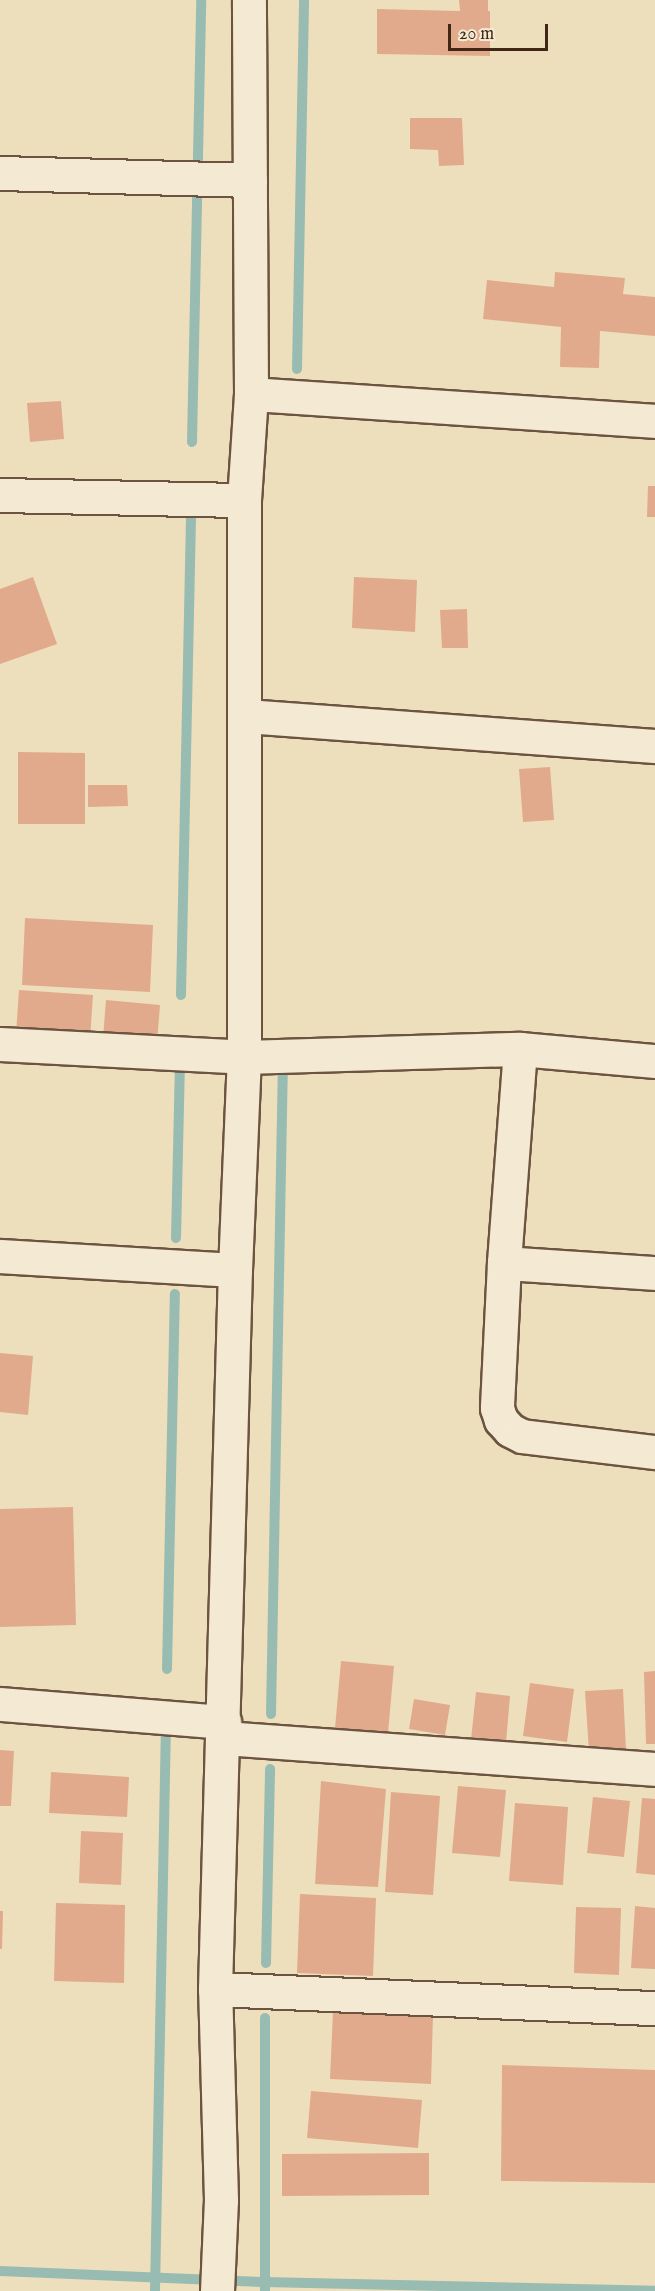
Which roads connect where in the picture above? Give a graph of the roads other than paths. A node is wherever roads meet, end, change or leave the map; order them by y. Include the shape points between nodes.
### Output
1 (249, 0) edge
2 (0, 173) edge
3 (250, 180) junction
4 (251, 394) junction
5 (655, 421) edge
6 (0, 495) edge
7 (244, 500) junction
8 (244, 716) junction
9 (655, 746) edge
10 (0, 1044) edge
11 (520, 1049) junction
12 (244, 1057) junction
13 (655, 1061) edge
14 (0, 1256) edge
15 (504, 1263) junction
16 (235, 1270) junction
17 (655, 1273) edge
18 (655, 1452) edge
19 (0, 1704) edge
20 (224, 1730) junction
21 (655, 1769) edge
22 (215, 1989) junction
23 (655, 2008) edge
24 (217, 2291) edge

1 - 3 street
2 - 3 street
3 - 4 street
4 - 5 street
4 - 7 street
6 - 7 street
7 - 8 street
8 - 9 street
8 - 12 street
10 - 12 street
11 - 12 street
11 - 13 street
11 - 15 street
12 - 16 street
14 - 16 street
15 - 17 street
15 - 18 street via 497,1408 501,1420 522,1436
16 - 20 street
19 - 20 street
20 - 21 street
20 - 22 street
22 - 23 street
22 - 24 street via 221,2200

